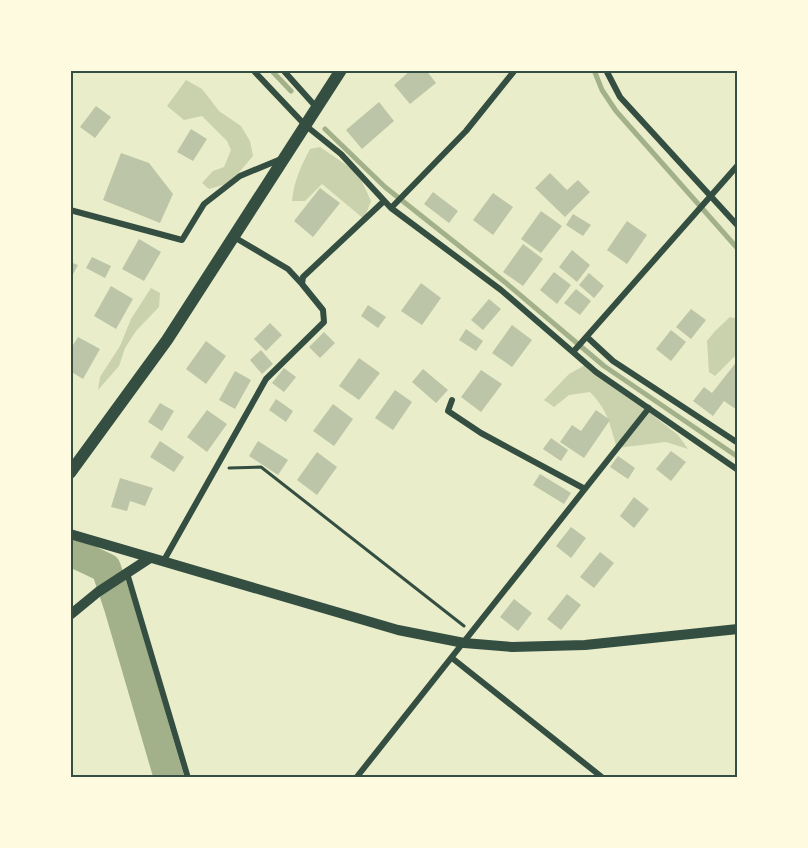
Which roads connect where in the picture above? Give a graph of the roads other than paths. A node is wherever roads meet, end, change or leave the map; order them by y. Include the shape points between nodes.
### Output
1 (253, 70) edge
2 (283, 70) edge
3 (341, 70) edge
4 (515, 70) edge
5 (606, 70) edge
6 (317, 108) junction
7 (305, 125) junction
8 (285, 158) junction
9 (738, 165) edge
10 (710, 198) junction
11 (384, 201) junction
12 (391, 208) junction
13 (71, 212) edge
14 (738, 226) edge
15 (234, 237) junction
16 (303, 284) junction
17 (587, 337) junction
18 (573, 352) junction
19 (452, 400) dead end
20 (649, 408) junction
21 (738, 444) edge
22 (738, 470) edge
23 (70, 473) edge
24 (585, 489) junction
25 (70, 534) edge
26 (150, 558) junction
27 (163, 562) junction
28 (127, 573) junction
29 (70, 615) edge
30 (738, 629) edge
31 (464, 643) junction
32 (452, 658) junction
33 (188, 777) edge
34 (356, 777) edge
35 (603, 777) edge

1 - 7 street
2 - 6 street
3 - 6 main road
4 - 12 street via 466,131
5 - 10 street via 620,97
6 - 7 main road
7 - 8 main road
7 - 11 street via 341,154
8 - 13 street via 240,176 204,204 182,240
8 - 15 main road
9 - 10 street
10 - 14 street
10 - 17 street
11 - 12 street
11 - 16 street via 303,278
12 - 18 street via 501,290
15 - 16 street via 288,269
15 - 23 main road via 167,340
16 - 27 street via 323,310 324,322 266,379
17 - 18 street
17 - 21 street via 614,361
18 - 20 street
19 - 24 street via 448,411
20 - 22 street
20 - 24 street
24 - 31 street
25 - 26 street
26 - 27 street
26 - 28 street
27 - 31 street via 398,630
28 - 29 street
28 - 33 street
30 - 31 street via 585,645 512,647
31 - 32 street
32 - 34 street
32 - 35 street

